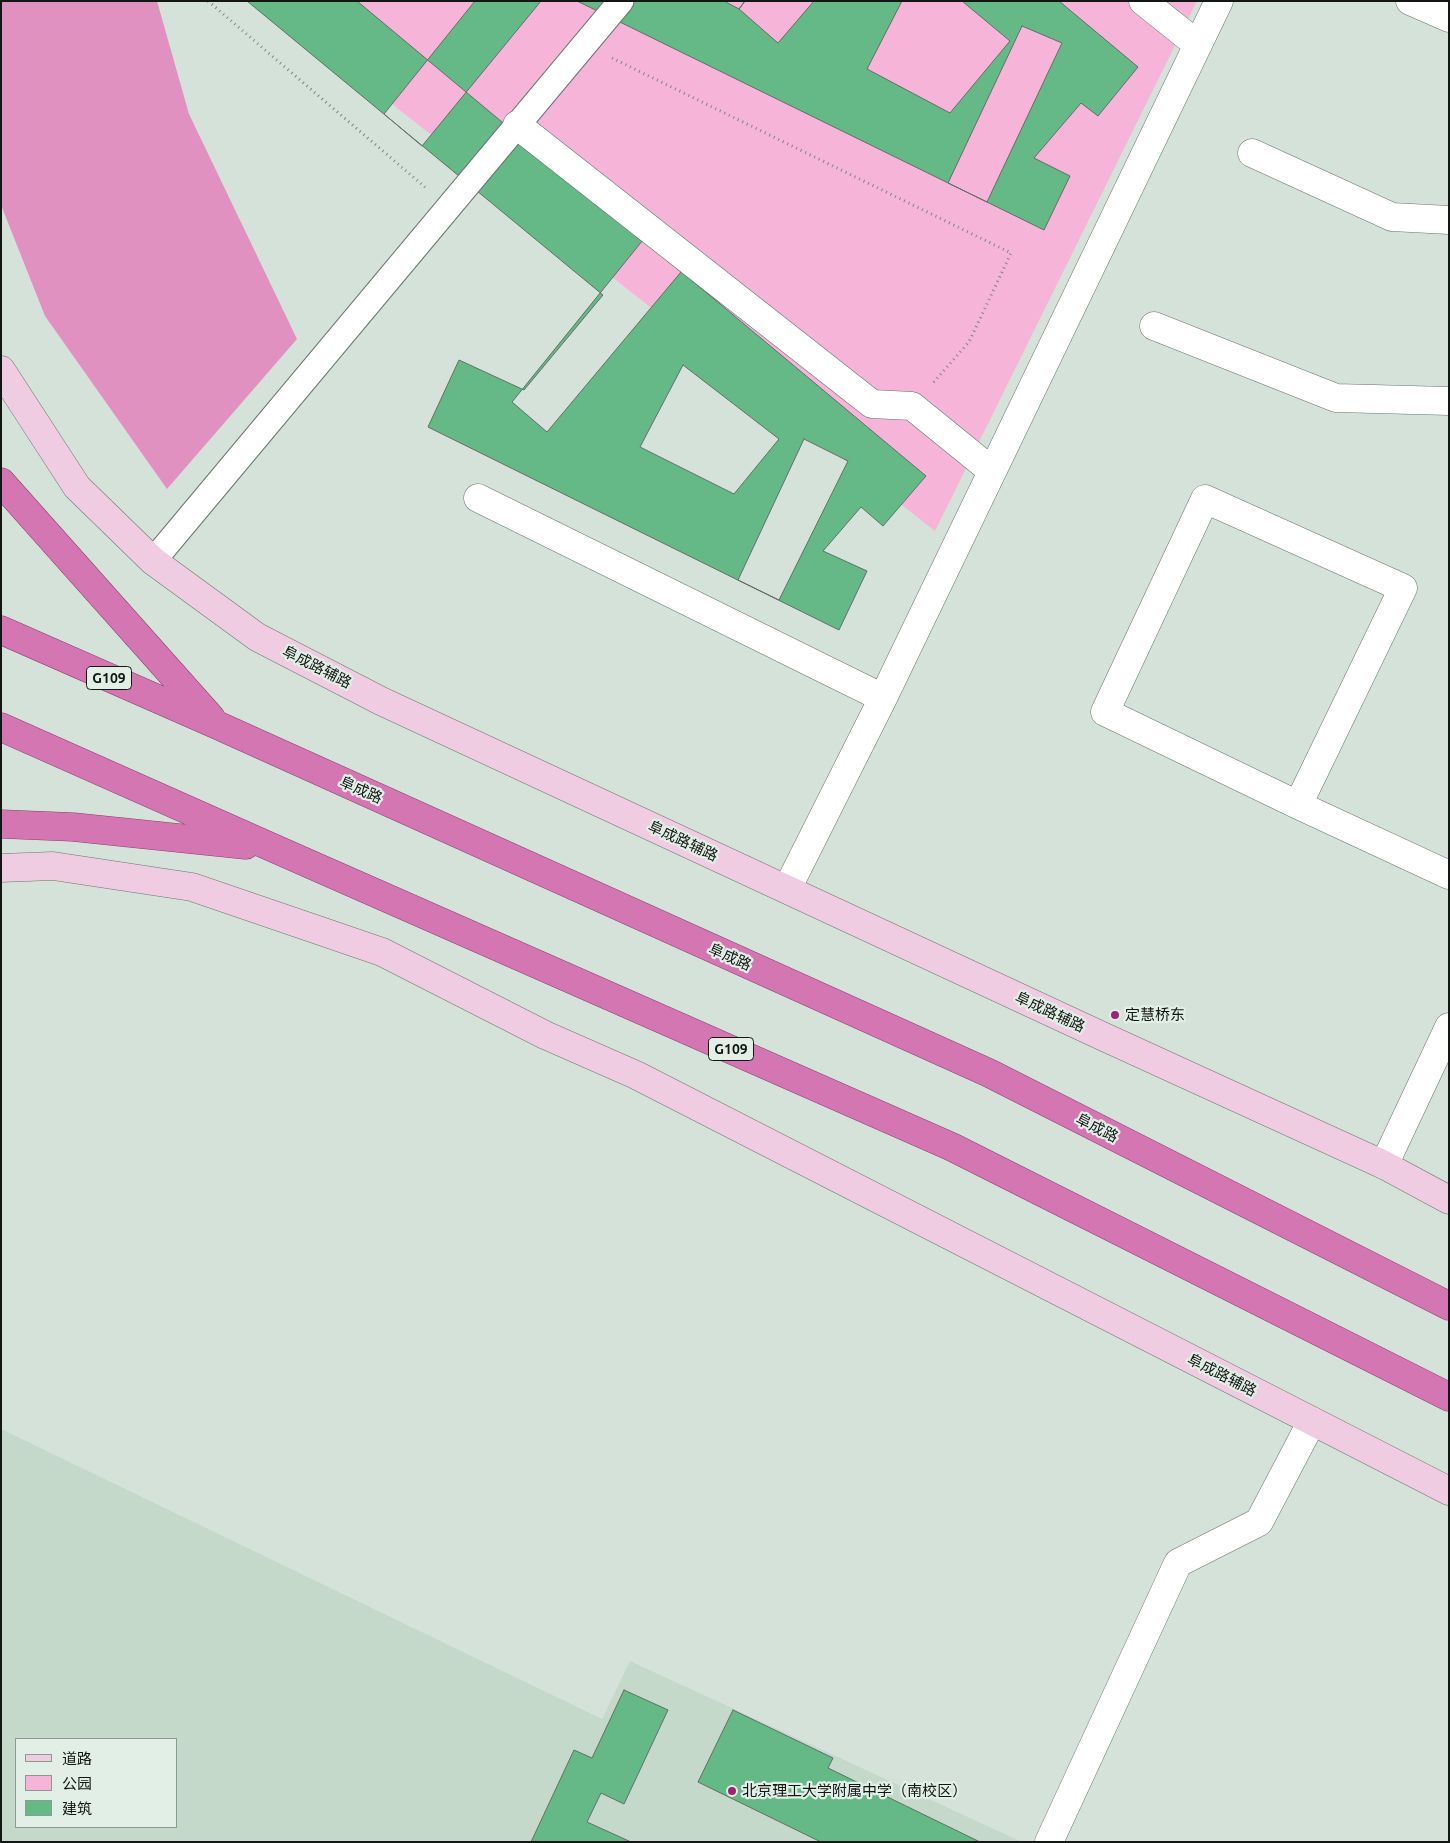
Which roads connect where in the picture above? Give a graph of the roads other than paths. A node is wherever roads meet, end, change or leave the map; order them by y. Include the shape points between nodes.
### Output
1 (621, 1) edge
2 (1143, 1) edge
3 (1219, 1) edge
4 (1410, 1) edge
5 (1449, 18) edge
6 (1198, 45) junction
7 (517, 125) junction
8 (1252, 153) dead end
9 (1449, 220) edge
10 (1154, 326) dead end
11 (1, 370) edge
12 (1449, 401) edge
13 (992, 471) junction
14 (1, 482) edge
15 (478, 498) dead end
16 (153, 561) junction
17 (1, 630) edge
18 (883, 698) junction
19 (217, 725) junction
20 (1, 726) edge
21 (1298, 805) junction
22 (1, 824) edge
23 (271, 847) junction
24 (1, 868) edge
25 (1449, 875) edge
26 (787, 889) junction
27 (1449, 1027) edge
28 (1384, 1164) junction
29 (1449, 1200) edge
30 (1449, 1306) edge
31 (1449, 1397) edge
32 (1312, 1421) junction
33 (1449, 1491) edge
34 (1049, 1842) edge

1 - 7 street
2 - 6 street
3 - 6 street
4 - 5 street
6 - 13 street
7 - 13 street via 872,404 912,406
7 - 16 street
8 - 9 street via 1392,217
10 - 12 street via 1336,398
11 - 16 main road, 阜成路辅路 via 77,487
13 - 18 street
14 - 19 highway
15 - 18 street
16 - 26 main road, 阜成路辅路 via 257,636 381,701
17 - 19 highway, 阜成路 / G109
18 - 26 street
19 - 30 highway, 阜成路 / G109 via 989,1073
20 - 23 highway, G109
21 - 21 street via 1403,588 1205,499 1105,712
21 - 25 street
22 - 23 highway via 74,827
23 - 31 highway, G109 via 952,1147
24 - 32 main road, 阜成路辅路 via 53,866 192,888 382,952 545,1035 654,1084
26 - 28 main road, 阜成路辅路
27 - 28 street
28 - 29 main road, 阜成路辅路
32 - 33 main road, 阜成路辅路
32 - 34 street via 1259,1522 1178,1563

